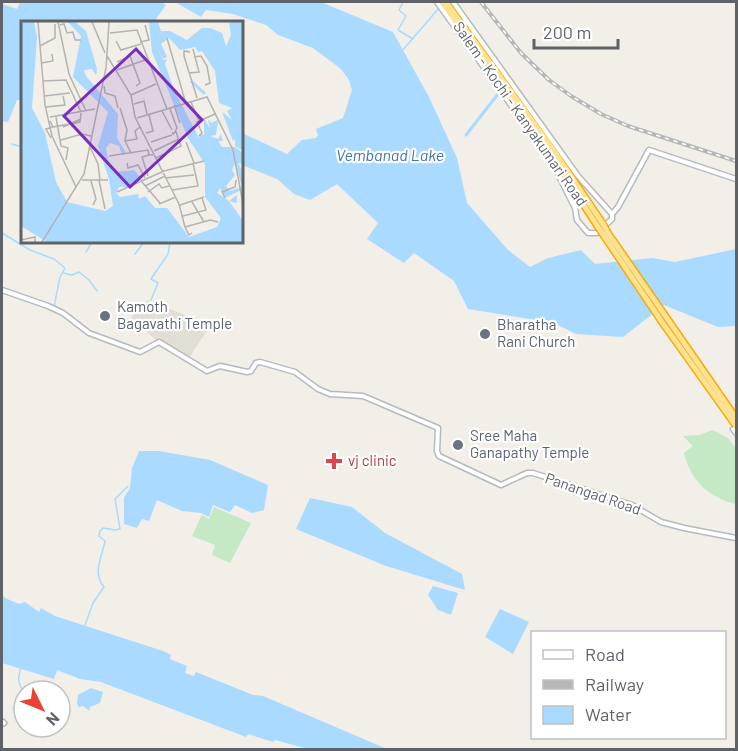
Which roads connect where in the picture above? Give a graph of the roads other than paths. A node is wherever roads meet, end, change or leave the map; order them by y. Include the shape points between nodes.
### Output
1 (442, 2) edge
2 (453, 2) edge
3 (529, 112) junction
4 (736, 179) edge
5 (612, 214) junction
6 (601, 227) junction
7 (2, 290) edge
8 (668, 325) junction
9 (736, 418) edge
10 (736, 429) edge
11 (736, 538) edge

1 - 3 highway, Salem - Kochi - Kanyakumari Road
1 - 6 highway, Salem - Kochi - Kanyakumari Road
1 - 6 main road via 552,162 577,220 588,233
2 - 3 main road
3 - 5 main road
3 - 6 highway, Salem - Kochi - Kanyakumari Road
4 - 5 main road via 649,150
5 - 6 main road via 612,219
6 - 8 highway, bridge
7 - 11 main road, Panangad Road via 48,306 89,333 140,352 159,342 207,371 220,366 247,372 260,362 295,372 330,394 363,396 438,428 439,456 501,485 533,473 632,505 661,522
8 - 9 highway
8 - 10 highway

